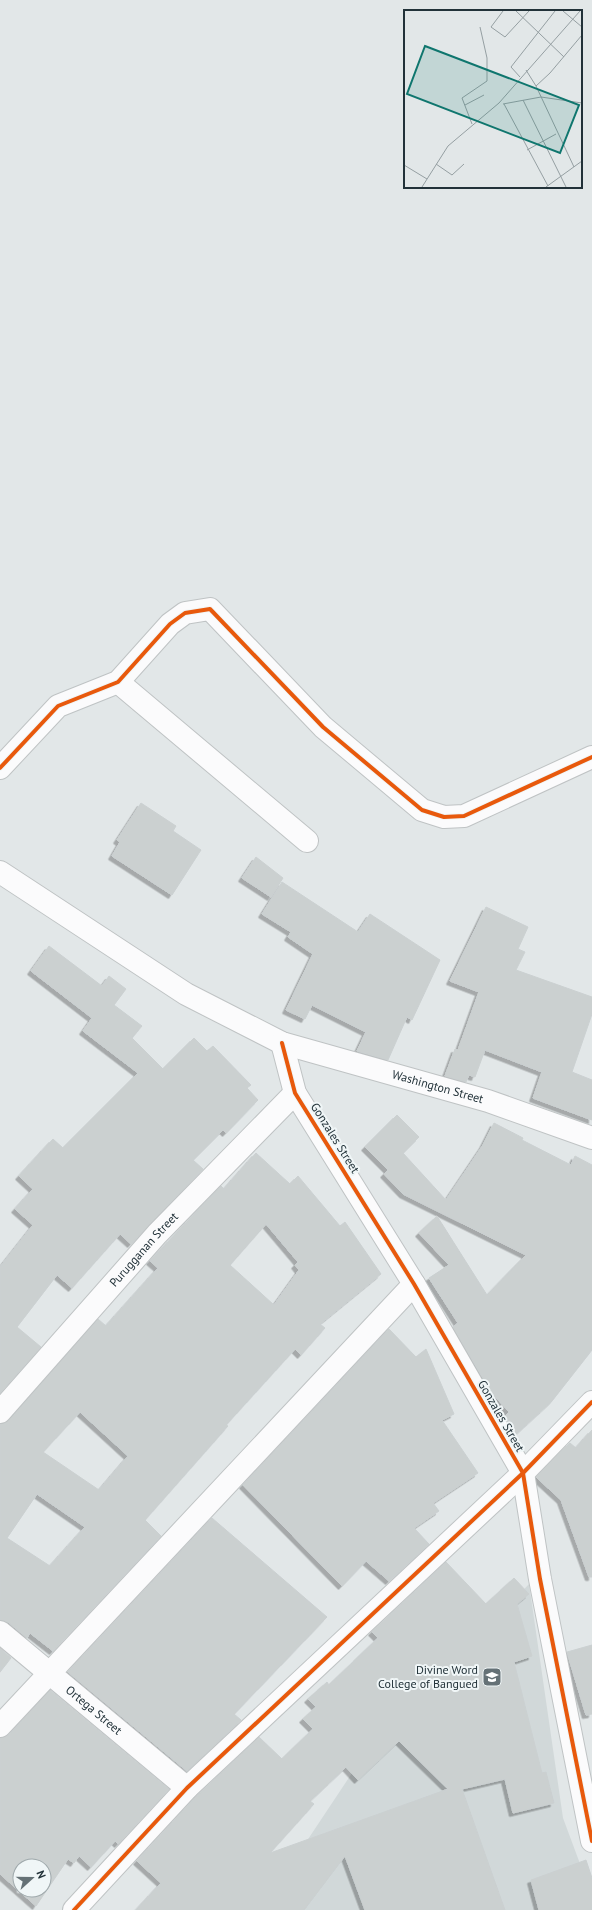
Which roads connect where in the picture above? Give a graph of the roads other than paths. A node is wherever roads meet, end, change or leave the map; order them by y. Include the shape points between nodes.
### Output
1 (118, 682) junction
2 (592, 757) edge
3 (0, 768) edge
4 (306, 841) dead end
5 (0, 872) edge
6 (282, 1043) junction
7 (295, 1093) junction
8 (592, 1138) edge
9 (414, 1284) junction
10 (592, 1402) edge
11 (0, 1412) edge
12 (523, 1473) junction
13 (0, 1632) edge
14 (50, 1673) junction
15 (0, 1726) edge
16 (187, 1788) junction
17 (592, 1841) edge
18 (74, 1910) edge

1 - 2 street via 170,624 185,613 210,609 323,727 422,810 444,817 464,816
1 - 3 street via 58,706
1 - 4 street
5 - 6 street, Washington Street via 186,994
6 - 7 street, Gonzales Street
6 - 8 street, Washington Street via 488,1100
7 - 9 street, Gonzales Street
7 - 11 street, Purugganan Street via 156,1234
9 - 12 street, Gonzales Street
9 - 14 street
10 - 12 street
12 - 16 street
12 - 17 street, Gonzales Street via 540,1579
13 - 14 street, Ortega Street
14 - 15 street
14 - 16 street, Ortega Street
16 - 18 street

